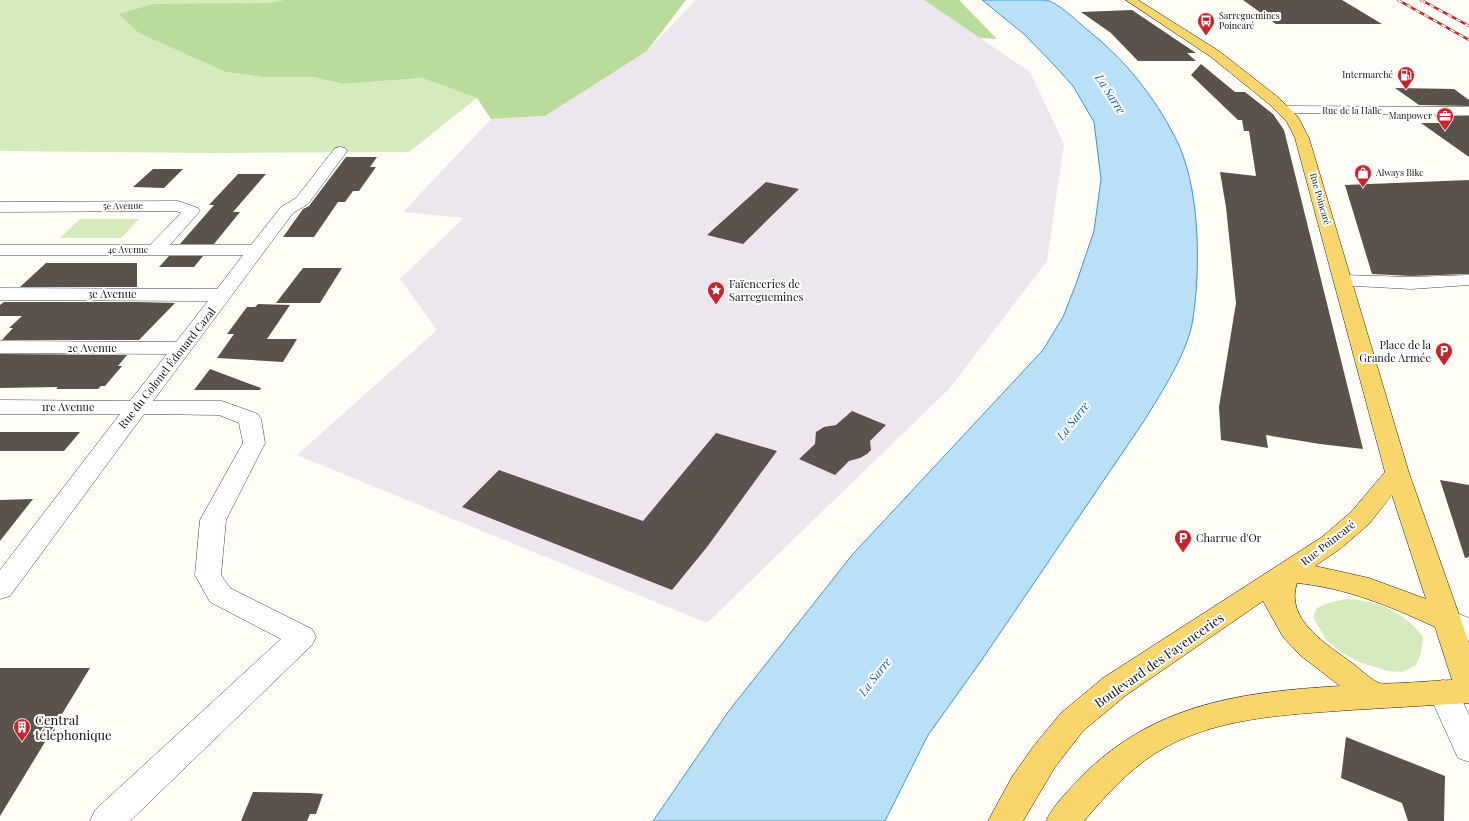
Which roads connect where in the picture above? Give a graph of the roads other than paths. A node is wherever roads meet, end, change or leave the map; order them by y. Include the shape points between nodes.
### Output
1 (1131, 0) edge
2 (1283, 110) junction
3 (1469, 111) edge
4 (340, 151) dead end
5 (0, 207) edge
6 (0, 250) edge
7 (155, 250) junction
8 (256, 250) junction
9 (1469, 280) edge
10 (1344, 281) junction
11 (0, 294) edge
12 (223, 295) junction
13 (0, 347) edge
14 (183, 348) junction
15 (0, 407) edge
16 (136, 408) junction
17 (1397, 474) junction
18 (1309, 558) junction
19 (1349, 582) junction
20 (0, 589) edge
21 (1279, 590) junction
22 (1458, 625) edge
23 (1460, 689) edge
24 (1374, 696) junction
25 (1469, 748) edge
26 (107, 821) edge
27 (1005, 821) edge
28 (1063, 821) edge

1 - 2 main road, Rue Poincaré via 1215,54
2 - 3 street, Rue de la Halle
2 - 10 main road, Rue Poincaré via 1293,120 1302,138
4 - 8 street, Rue du Colonel Édouard Cazal via 302,201 287,210
5 - 7 street, 5e Avenue via 178,206 192,211
6 - 7 street, 4e Avenue
7 - 8 street, 4e Avenue
8 - 12 street, Rue du Colonel Édouard Cazal
9 - 10 street via 1411,283
10 - 17 main road, Rue Poincaré
11 - 12 street, 3e Avenue
12 - 14 street, Rue du Colonel Édouard Cazal
13 - 14 street, 2e Avenue
14 - 16 street, Rue du Colonel Édouard Cazal
15 - 16 street, 1re Avenue
16 - 20 street, Rue du Colonel Édouard Cazal
16 - 26 street, 1re Avenue via 222,408 250,419 254,443 213,520 208,575 220,595 302,637
17 - 18 main road, Rue Poincaré via 1360,518
17 - 22 main road, Rue Poincaré
18 - 19 main road
18 - 21 main road, Rue Poincaré
19 - 21 main road via 1314,574
19 - 22 main road via 1397,597
21 - 24 main road via 1293,629 1310,647
21 - 27 main road, Boulevard des Fayenceries via 1114,687 1072,722 1044,757
22 - 23 main road, Rue Poincaré
23 - 24 main road
23 - 25 street
24 - 28 main road via 1267,705 1229,711 1195,721 1144,744 1111,769

